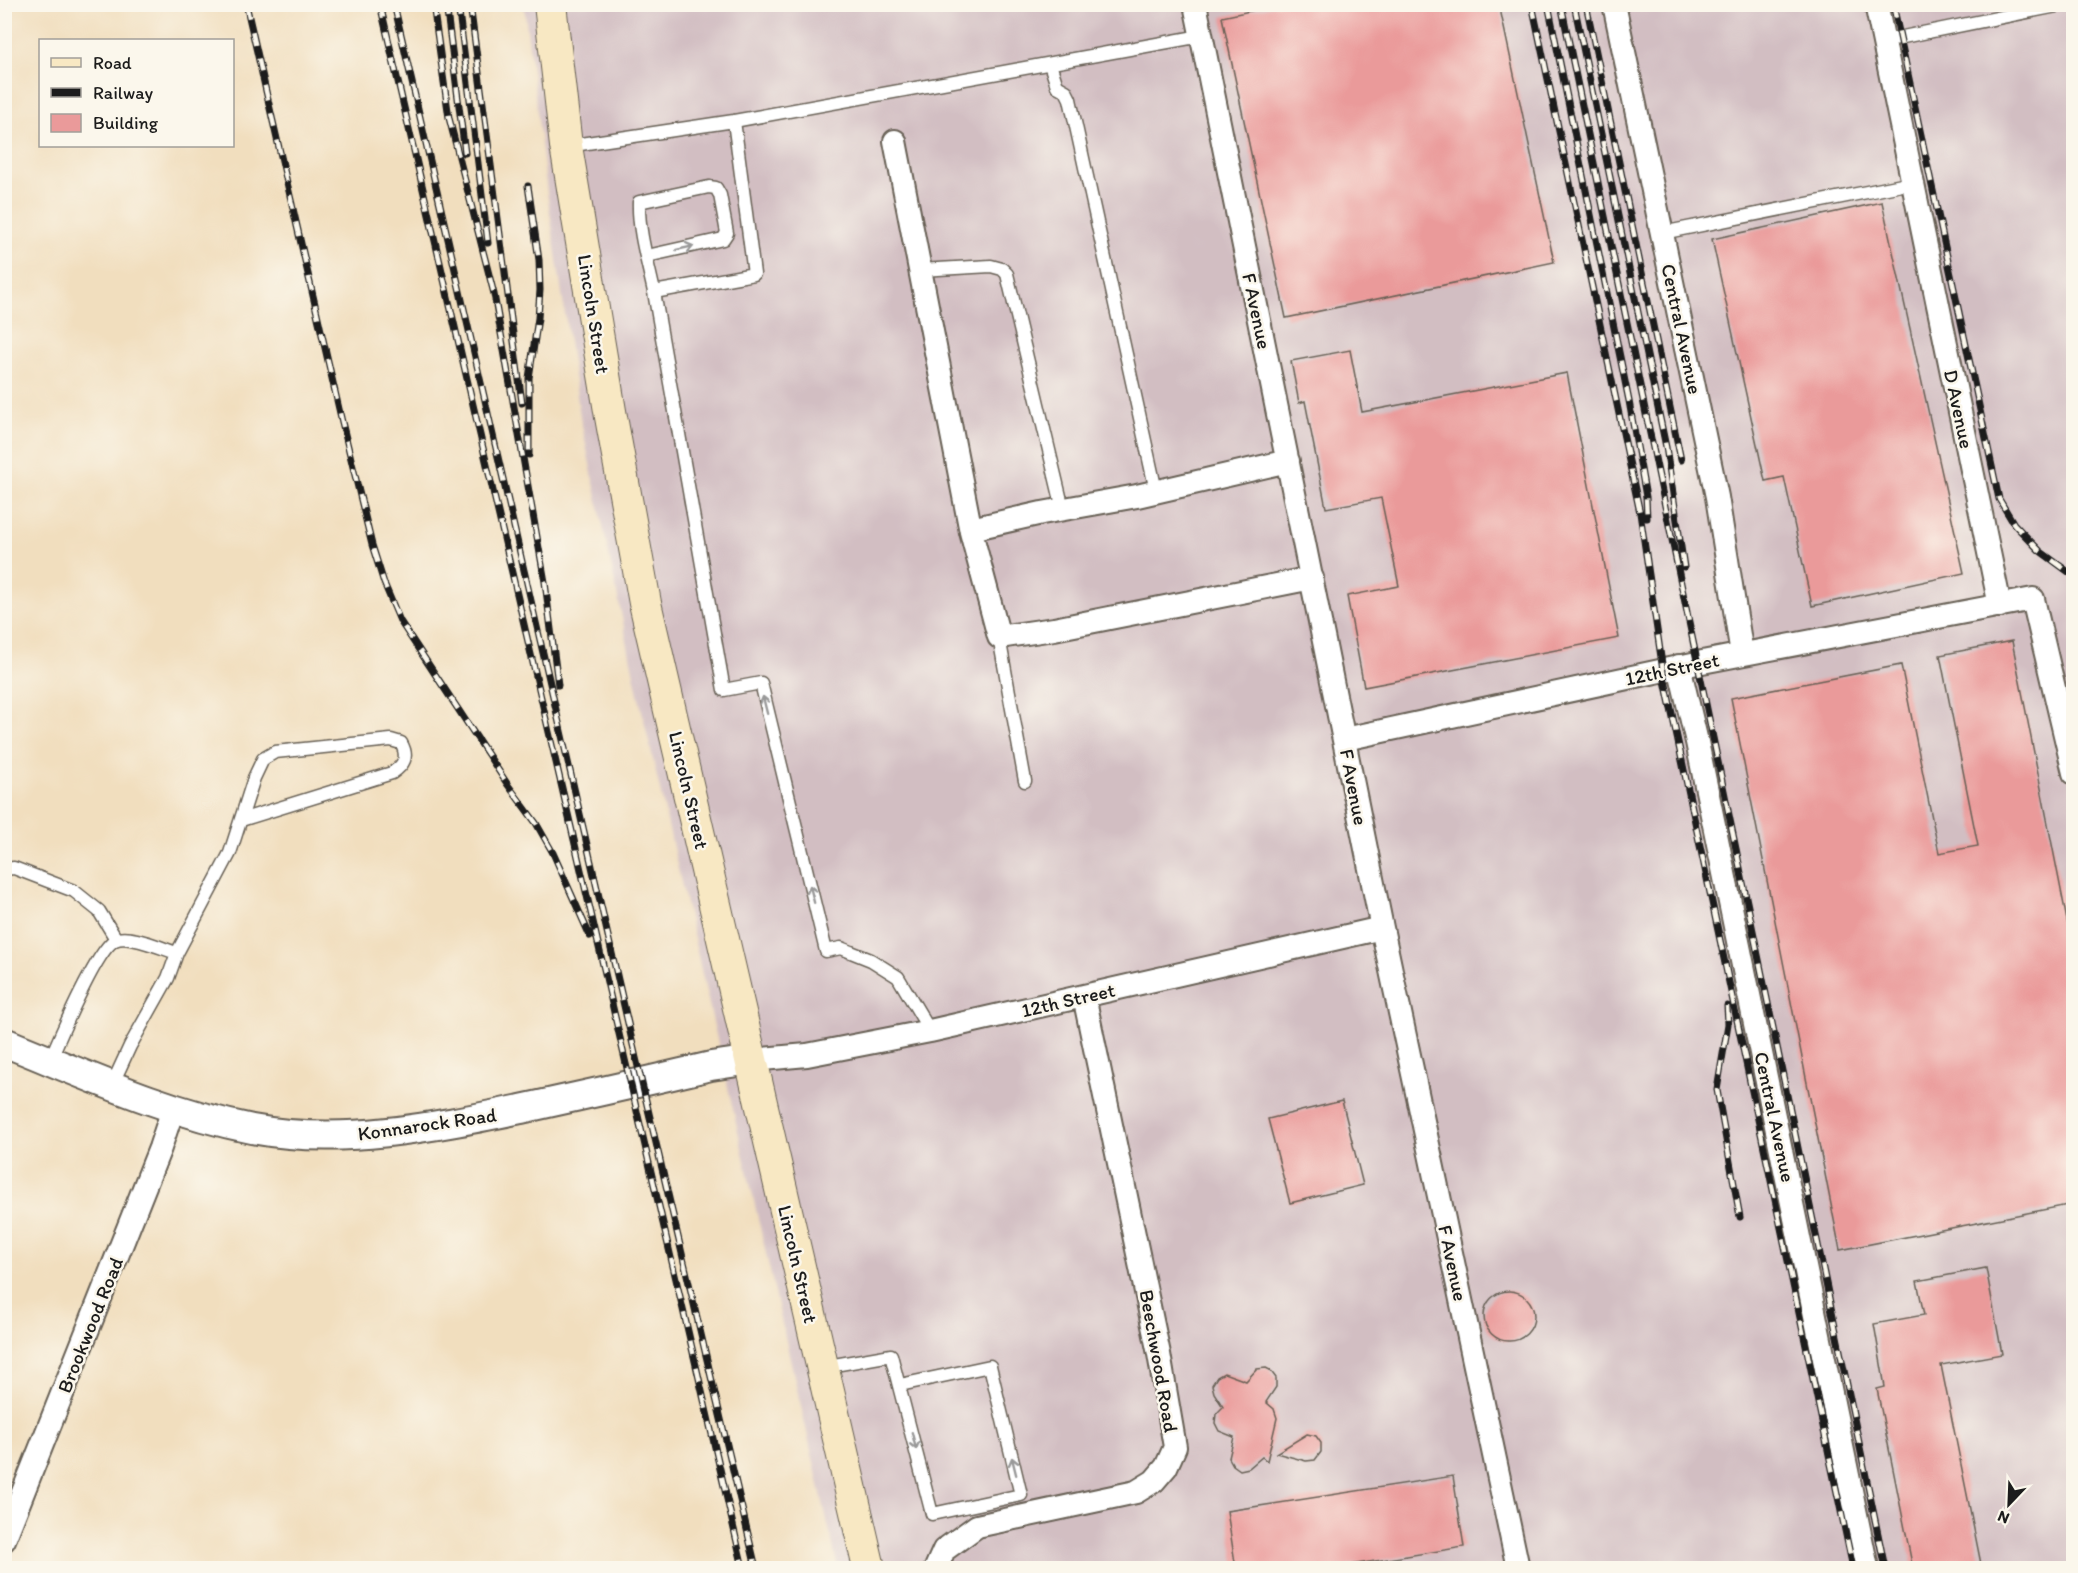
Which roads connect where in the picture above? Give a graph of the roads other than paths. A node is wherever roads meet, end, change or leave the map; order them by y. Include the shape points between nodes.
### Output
1 (550, 4) edge
2 (1195, 4) edge
3 (1614, 4) edge
4 (1876, 4) edge
5 (2067, 4) edge
6 (1201, 36) junction
7 (1883, 41) junction
8 (1050, 64) junction
9 (734, 121) junction
10 (895, 141) dead end
11 (566, 146) junction
12 (1912, 183) junction
13 (1662, 233) junction
14 (647, 256) junction
15 (920, 270) junction
16 (654, 292) junction
17 (1288, 461) junction
18 (1156, 491) junction
19 (1063, 509) junction
20 (971, 529) junction
21 (1312, 579) junction
22 (2000, 606) junction
23 (999, 637) junction
24 (1742, 654) junction
25 (1679, 666) junction
26 (1345, 740) junction
27 (2073, 772) edge
28 (1025, 781) dead end
29 (240, 820) junction
30 (4, 869) edge
31 (1382, 928) junction
32 (116, 939) junction
33 (177, 953) junction
34 (1084, 996) junction
35 (930, 1031) junction
36 (4, 1042) edge
37 (50, 1060) junction
38 (751, 1060) junction
39 (112, 1085) junction
40 (174, 1110) junction
41 (822, 1368) junction
42 (900, 1384) junction
43 (4, 1540) edge
44 (868, 1569) edge
45 (936, 1569) edge
46 (1518, 1569) edge
47 (1867, 1569) edge

1 - 11 main road, Lincoln Street
2 - 6 street, F Avenue
3 - 13 street, Central Avenue
4 - 7 street, D Avenue
5 - 7 lane
6 - 8 lane
6 - 17 street, F Avenue
7 - 12 street, D Avenue
8 - 9 lane
8 - 18 lane via 1057,86 1070,99
9 - 11 lane
9 - 16 lane via 754,274
10 - 15 street
11 - 38 main road, Lincoln Street via 645,603
12 - 13 lane
12 - 22 street, D Avenue
13 - 24 street, Central Avenue via 1717,497
14 -> 14 lane via 723,239 727,233 716,188 639,202
14 - 16 lane
15 - 19 lane via 992,266 1008,274
15 - 20 street
35 -> 16 lane via 898,977 841,948 826,951 761,683 723,690
17 - 18 street
17 - 21 street, F Avenue
18 - 19 street
19 - 20 street
20 - 23 street
21 - 23 street
21 - 26 street, F Avenue
22 - 24 street, 12th Street
22 - 27 street via 2033,599
23 - 28 lane
24 - 25 street, 12th Street
25 - 26 street, 12th Street
25 - 47 street, Central Avenue
26 - 31 street, F Avenue
29 - 29 lane via 263,759 275,752 391,740 401,743 406,751 401,768 392,773
29 - 33 lane via 230,853
30 - 32 lane via 14,868 74,891 99,911
31 - 34 street, 12th Street
31 - 46 street, F Avenue
32 - 33 lane via 129,938
32 - 37 lane via 105,949
33 - 39 lane
34 - 35 street, 12th Street
34 - 45 street, Beechwood Road via 1160,1354 1175,1447 1154,1481 1136,1492 977,1526 944,1550
35 - 38 street, 12th Street via 807,1055
36 - 37 street, Konnarock Road
37 - 39 street, Konnarock Road
38 - 40 street, Konnarock Road via 395,1132 279,1132
38 - 41 main road, Lincoln Street
39 - 40 street, Konnarock Road
40 - 43 street, Brookwood Road
41 - 42 lane via 891,1355
41 - 44 main road, Lincoln Street
42 -> 42 lane via 932,1514 1021,1495 990,1366

